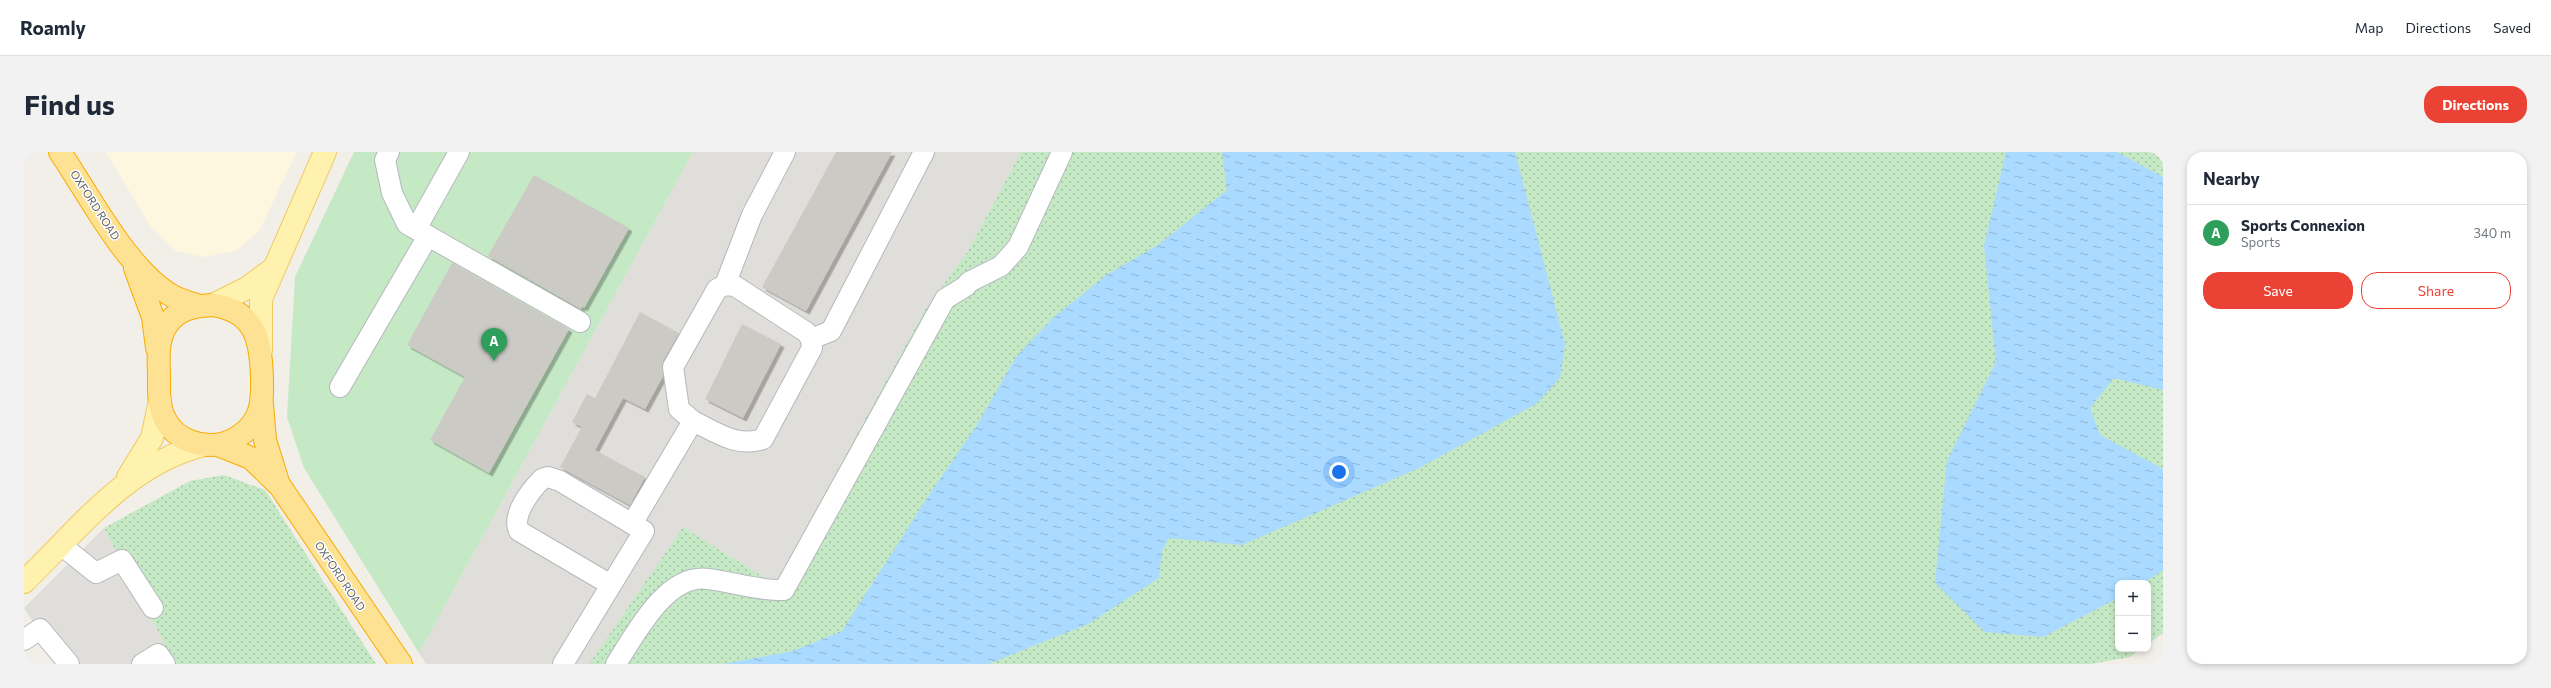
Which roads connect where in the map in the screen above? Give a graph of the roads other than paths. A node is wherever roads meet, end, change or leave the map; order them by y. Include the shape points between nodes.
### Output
1 (60, 152) edge
2 (325, 152) edge
3 (388, 152) edge
4 (459, 152) edge
5 (785, 152) edge
6 (924, 152) edge
7 (1062, 152) edge
8 (422, 232) junction
9 (131, 259) junction
10 (274, 268) junction
11 (726, 285) junction
12 (206, 305) junction
13 (580, 322) dead end
14 (811, 339) junction
15 (261, 350) junction
16 (158, 357) junction
17 (340, 387) dead end
18 (160, 400) junction
19 (262, 401) junction
20 (693, 420) junction
21 (211, 445) junction
22 (123, 484) junction
23 (280, 486) junction
24 (638, 527) junction
25 (62, 545) junction
26 (24, 582) edge
27 (611, 585) junction
28 (153, 608) dead end
29 (24, 640) edge
30 (68, 664) edge
31 (142, 664) edge
32 (165, 664) edge
33 (401, 664) edge
34 (564, 664) edge
35 (616, 664) edge

1 - 9 highway, OXFORD ROAD
2 - 10 main road
3 - 8 lane via 385,160 392,193 407,224
4 - 8 lane
5 - 11 lane via 752,215
6 - 14 lane via 831,331
7 - 35 lane via 1018,247 1001,266 969,282 945,299 784,590 766,591 706,578 680,584 651,608
8 - 13 lane
8 - 17 lane
9 - 12 highway, OXFORD ROAD via 170,295
9 - 16 highway, OXFORD ROAD via 153,317
10 - 12 main road via 247,288
10 - 15 main road via 261,298
11 - 14 lane via 735,286 806,332
11 - 20 lane via 717,288 673,367 679,409
12 - 15 highway via 225,307 244,317 258,336
12 - 16 highway via 188,308 175,316 162,333
14 - 20 lane via 812,348 763,439 750,443 737,442
15 - 19 highway
16 - 18 highway
18 - 21 highway via 165,419 176,433
18 - 22 main road via 152,438
19 - 21 highway via 256,418 247,429 236,438
19 - 23 highway, OXFORD ROAD via 265,440
20 - 24 lane
21 - 22 main road via 187,449 160,461
21 - 23 highway, OXFORD ROAD via 251,458
22 - 25 main road
23 - 33 highway, OXFORD ROAD
24 - 27 lane
24 - 27 lane via 560,481 548,477 538,484 516,520 519,531
25 - 26 main road
25 - 28 lane via 96,573 122,560
27 - 34 lane
29 - 30 lane via 40,629
31 - 32 lane via 158,654

